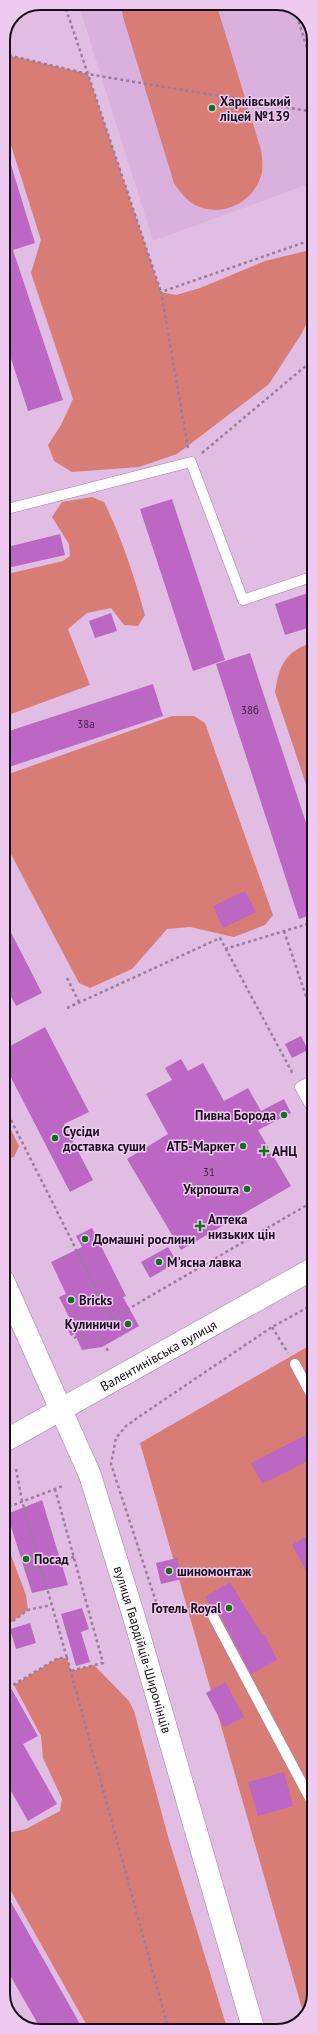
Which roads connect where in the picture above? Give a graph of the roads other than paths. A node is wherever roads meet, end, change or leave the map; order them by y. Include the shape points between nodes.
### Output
1 (10, 508) edge
2 (307, 578) edge
3 (307, 1083) edge
4 (307, 1100) edge
5 (307, 1272) edge
6 (10, 1297) edge
7 (295, 1364) road end
8 (307, 1387) edge
9 (62, 1409) junction
10 (10, 1438) edge
11 (213, 1616) dead end
12 (307, 1793) edge
13 (252, 2024) edge

1 - 2 lane via 191,462 243,600
3 - 4 lane via 300,1087
5 - 9 main road, Валентинівська вулиця
6 - 9 main road, вулиця Гвардійців-Широнінців
7 - 8 lane
9 - 10 main road, Валентинівська вулиця
9 - 13 main road, вулиця Гвардійців-Широнінців via 90,1475 120,1568
11 - 12 lane

